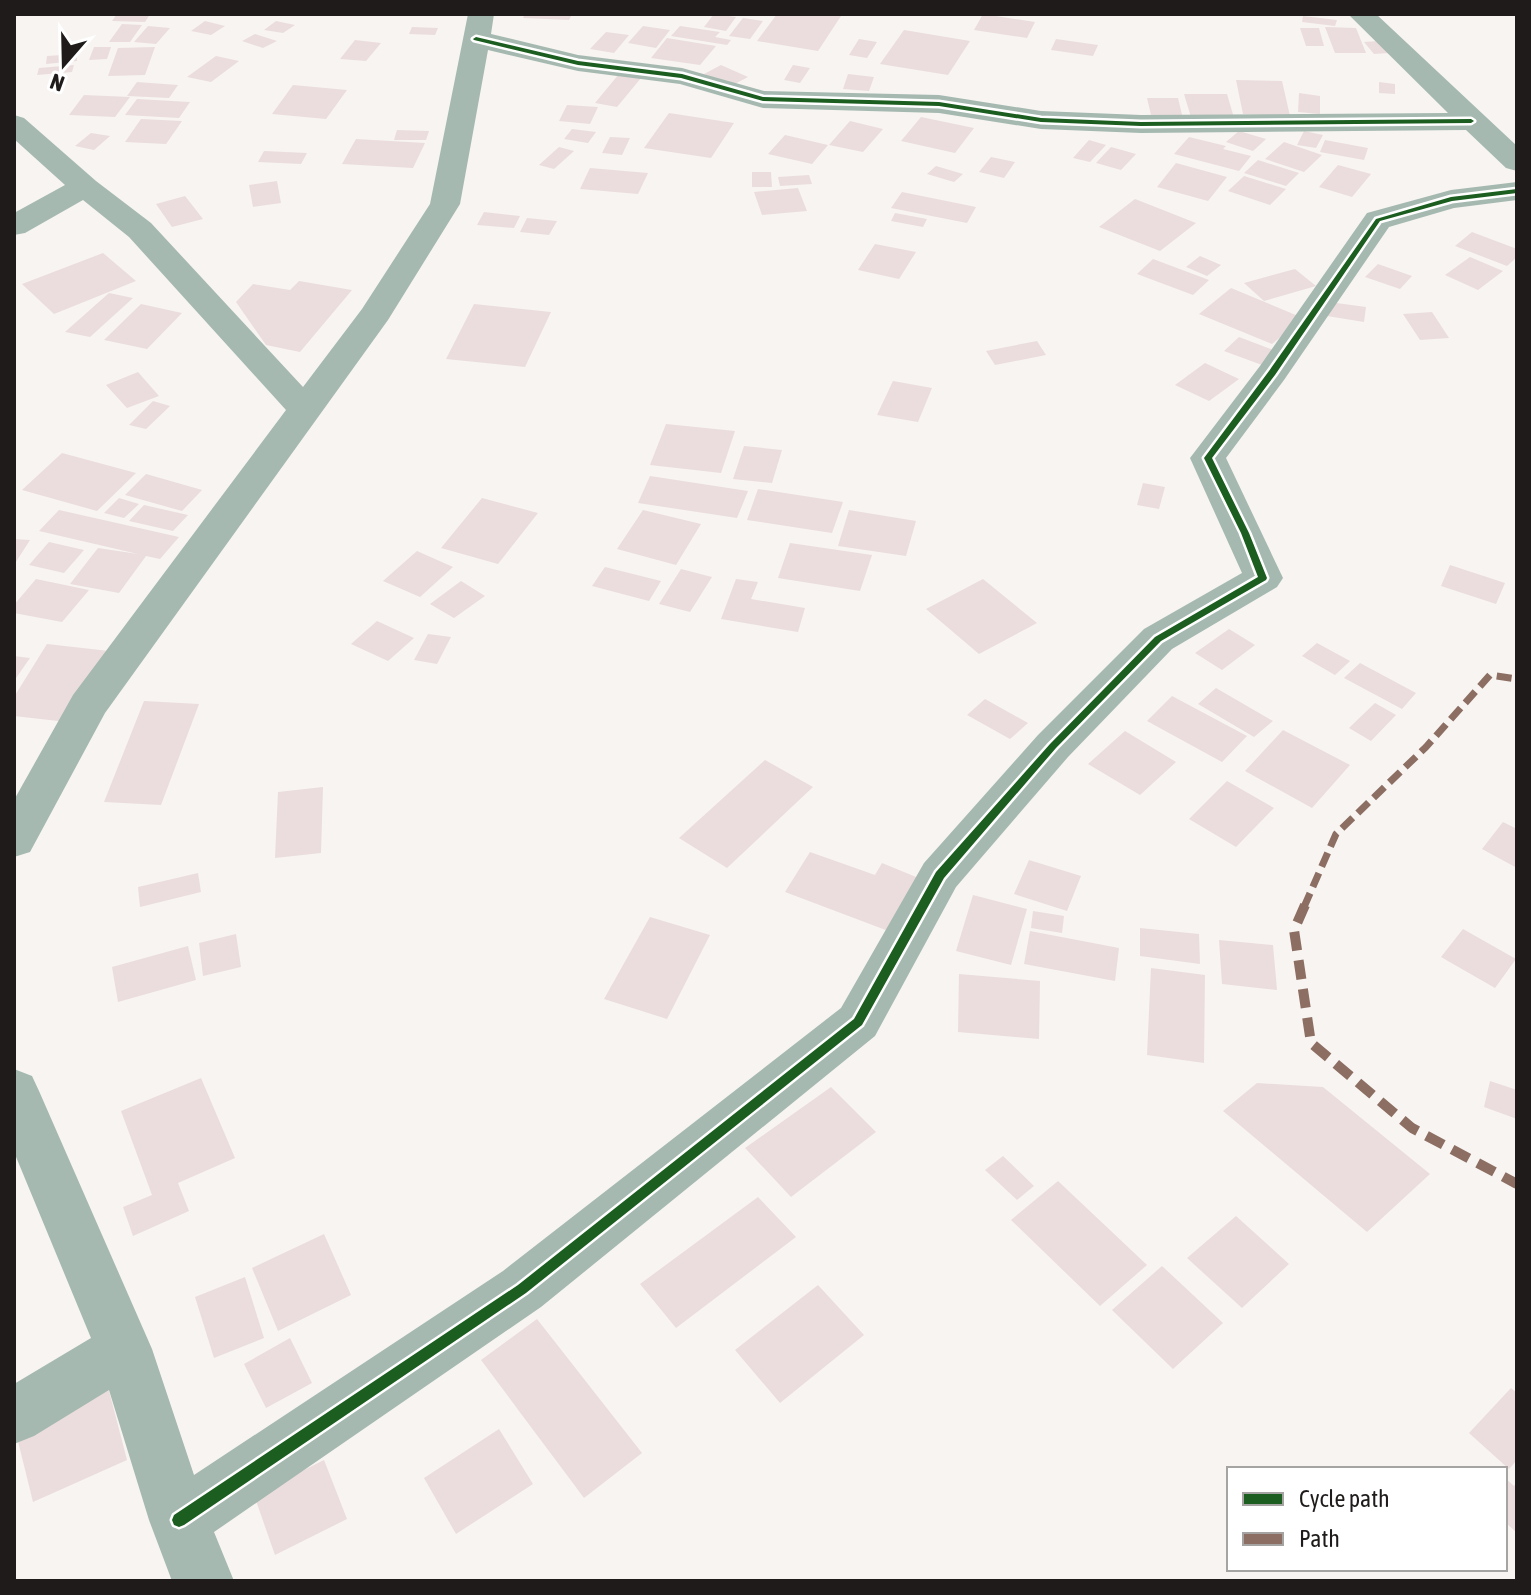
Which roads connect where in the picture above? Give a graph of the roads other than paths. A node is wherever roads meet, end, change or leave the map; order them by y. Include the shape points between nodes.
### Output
1 (1361, 14) edge
2 (479, 26) edge
3 (1471, 121) junction
4 (14, 124) edge
5 (1517, 162) edge
6 (85, 187) junction
7 (1517, 191) edge
8 (14, 226) edge
9 (304, 409) junction
10 (14, 840) edge
11 (14, 1091) edge
12 (124, 1349) junction
13 (14, 1416) edge
14 (179, 1520) junction
15 (203, 1581) edge

1 - 3 street
2 - 3 street via 578,63 682,76 763,99 939,104 1041,120 1127,124
2 - 9 street via 445,204 376,313
3 - 5 street
4 - 6 street
6 - 8 street
6 - 9 street via 140,230
7 - 14 street via 1451,199 1378,220 1208,458 1263,578 1158,639 1053,746 940,875 858,1022 522,1289
9 - 10 street via 88,705
11 - 12 street
12 - 13 street
12 - 14 street
14 - 15 street

